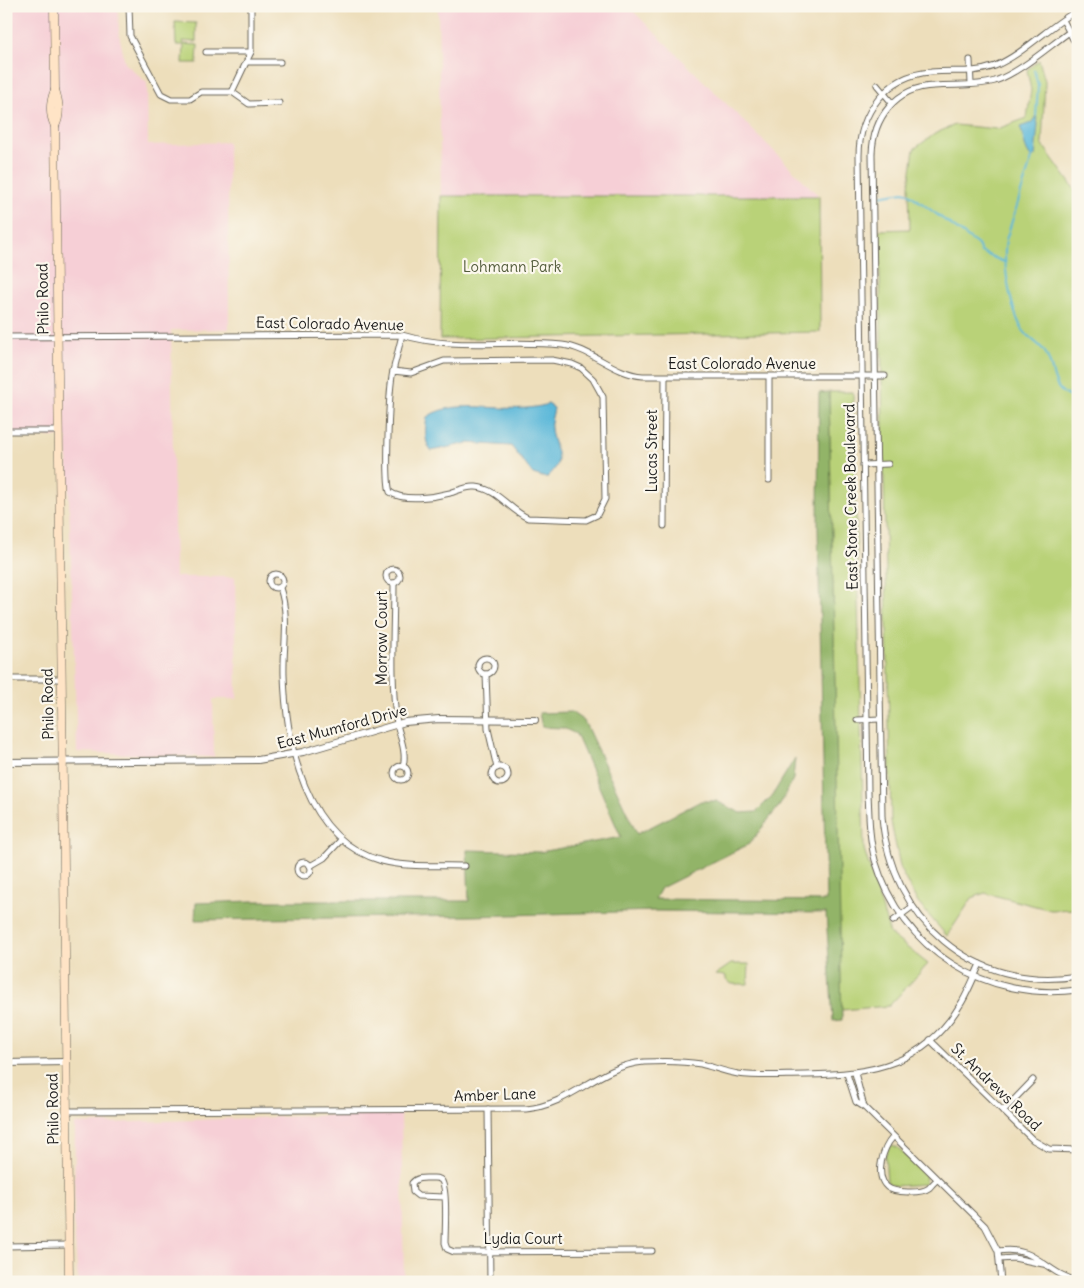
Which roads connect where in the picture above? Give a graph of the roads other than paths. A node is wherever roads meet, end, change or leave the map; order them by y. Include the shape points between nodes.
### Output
1 (54, 6) edge
2 (129, 6) edge
3 (251, 6) edge
4 (1078, 10) edge
5 (1063, 20) junction
6 (1078, 26) edge
7 (1070, 32) junction
8 (1073, 39) dead end
9 (206, 52) dead end
10 (251, 52) junction
11 (970, 60) dead end
12 (248, 62) junction
13 (280, 62) dead end
14 (970, 71) junction
15 (972, 84) junction
16 (877, 85) dead end
17 (232, 92) junction
18 (884, 93) junction
19 (892, 103) junction
20 (279, 104) dead end
21 (859, 185) junction
22 (872, 185) junction
23 (402, 336) junction
24 (6, 337) edge
25 (57, 337) junction
26 (393, 371) junction
27 (665, 376) junction
28 (876, 376) junction
29 (885, 376) dead end
30 (769, 377) junction
31 (862, 377) junction
32 (6, 431) edge
33 (58, 431) junction
34 (888, 464) dead end
35 (863, 465) junction
36 (877, 465) junction
37 (769, 480) dead end
38 (664, 526) dead end
39 (394, 583) dead end
40 (280, 588) dead end
41 (486, 674) dead end
42 (6, 679) edge
43 (62, 679) junction
44 (487, 719) junction
45 (880, 719) junction
46 (535, 720) dead end
47 (857, 720) dead end
48 (868, 720) junction
49 (397, 723) junction
50 (296, 754) junction
51 (6, 762) edge
52 (63, 762) junction
53 (402, 766) dead end
54 (497, 768) dead end
55 (340, 840) junction
56 (310, 866) dead end
57 (466, 866) dead end
58 (912, 907) junction
59 (901, 916) junction
60 (893, 921) dead end
61 (980, 964) junction
62 (974, 976) junction
63 (1078, 976) edge
64 (1078, 990) edge
65 (930, 1040) junction
66 (66, 1062) junction
67 (6, 1063) edge
68 (855, 1073) junction
69 (848, 1074) junction
70 (1033, 1080) dead end
71 (864, 1107) junction
72 (488, 1109) junction
73 (68, 1110) junction
74 (1003, 1111) junction
75 (892, 1137) junction
76 (1078, 1150) edge
77 (937, 1180) junction
78 (444, 1197) junction
79 (68, 1245) junction
80 (6, 1246) edge
81 (652, 1251) dead end
82 (998, 1251) junction
83 (489, 1252) junction
84 (1000, 1259) junction
85 (1043, 1264) junction
86 (1078, 1280) edge
87 (69, 1282) edge
88 (490, 1282) edge
89 (1001, 1282) edge

1 - 25 main road, Philo Road via 55,90 51,99 51,118 55,126
2 - 17 street via 130,36 161,94 171,99 190,98 201,92
3 - 10 street
4 - 5 street, East Stone Creek Boulevard
5 - 7 street
5 - 14 street, East Stone Creek Boulevard via 1001,63
6 - 7 street, East Stone Creek Boulevard
7 - 8 street
7 - 15 street, East Stone Creek Boulevard via 1003,78
9 - 10 street
10 - 12 street
11 - 14 street
12 - 13 street
12 - 17 street
14 - 15 street
14 - 18 street, East Stone Creek Boulevard via 921,73 898,82
15 - 19 street, East Stone Creek Boulevard via 923,87
16 - 18 street
17 - 20 street via 249,104
18 - 19 street
18 - 21 street, East Stone Creek Boulevard via 870,109 861,130
19 - 22 street, East Stone Creek Boulevard via 880,118 873,136
21 - 22 street
21 - 31 street, East Stone Creek Boulevard
22 - 28 street, East Stone Creek Boulevard
23 - 25 street, East Colorado Avenue
23 - 26 street
23 - 27 street, East Colorado Avenue via 432,343 562,345 582,351 630,375
24 - 25 street, East Colorado Avenue
25 - 33 main road, Philo Road
26 - 26 street via 390,382 389,489 394,494 438,496 478,487 494,493 520,515 537,520 586,520 599,512 605,498 604,408 598,386 581,368 552,360 444,361 411,373
27 - 30 street, East Colorado Avenue
27 - 38 street, Lucas Street
28 - 29 street, East Colorado Avenue
28 - 31 street, East Colorado Avenue
28 - 36 street, East Stone Creek Boulevard
30 - 31 street, East Colorado Avenue
30 - 37 street
31 - 35 street, East Stone Creek Boulevard
32 - 33 street
33 - 43 main road, Philo Road
34 - 36 street
35 - 36 street
35 - 48 street, East Stone Creek Boulevard
36 - 45 street, East Stone Creek Boulevard
39 - 49 street, Morrow Court
40 - 50 street via 286,614 284,688
41 - 44 street
42 - 43 street
43 - 52 main road, Philo Road
44 - 46 street, East Mumford Drive
44 - 49 street, East Mumford Drive via 430,719
44 - 54 street
45 - 48 street
45 - 58 street, East Stone Creek Boulevard via 885,839 895,875
47 - 48 street
48 - 59 street, East Stone Creek Boulevard via 871,842 884,885
49 - 50 street, East Mumford Drive
49 - 53 street, Morrow Court via 404,755
50 - 52 street, East Mumford Drive via 232,762
50 - 55 street via 318,812
51 - 52 street, East Mumford Drive
52 - 66 main road, Philo Road
55 - 56 street via 324,858
55 - 57 street via 383,861
58 - 59 street
58 - 61 street, East Stone Creek Boulevard via 943,941
59 - 60 street
59 - 62 street, East Stone Creek Boulevard via 937,954
61 - 62 street, Amber Lane
61 - 63 street, East Stone Creek Boulevard via 1025,977
62 - 64 street, East Stone Creek Boulevard via 1029,992
62 - 65 street, Amber Lane via 954,1014
65 - 68 street, Amber Lane via 906,1058
65 - 74 street, St. Andrews Road
66 - 67 street
66 - 73 main road, Philo Road
68 - 69 street, Amber Lane
68 - 71 street
69 - 71 street via 856,1102
69 - 72 street, Amber Lane via 746,1075 689,1062 645,1062 604,1074 572,1095 549,1105
70 - 74 street
71 - 75 street
72 - 73 street, Amber Lane
72 - 83 street
73 - 79 main road, Philo Road
74 - 76 street, St. Andrews Road via 1041,1145 1059,1151
75 - 77 street
75 - 77 street via 882,1156 882,1176 886,1187 922,1191
77 - 82 street via 985,1226
78 - 78 street, Lydia Court via 440,1179 421,1178 412,1184 413,1192 418,1196
78 - 83 street, Lydia Court via 444,1243 447,1249
79 - 80 street
79 - 87 main road, Philo Road
81 - 83 street, Lydia Court
82 - 84 street
82 - 85 street via 1030,1254
83 - 88 street
84 - 85 street via 1014,1258
84 - 89 street
85 - 86 street via 1064,1277

